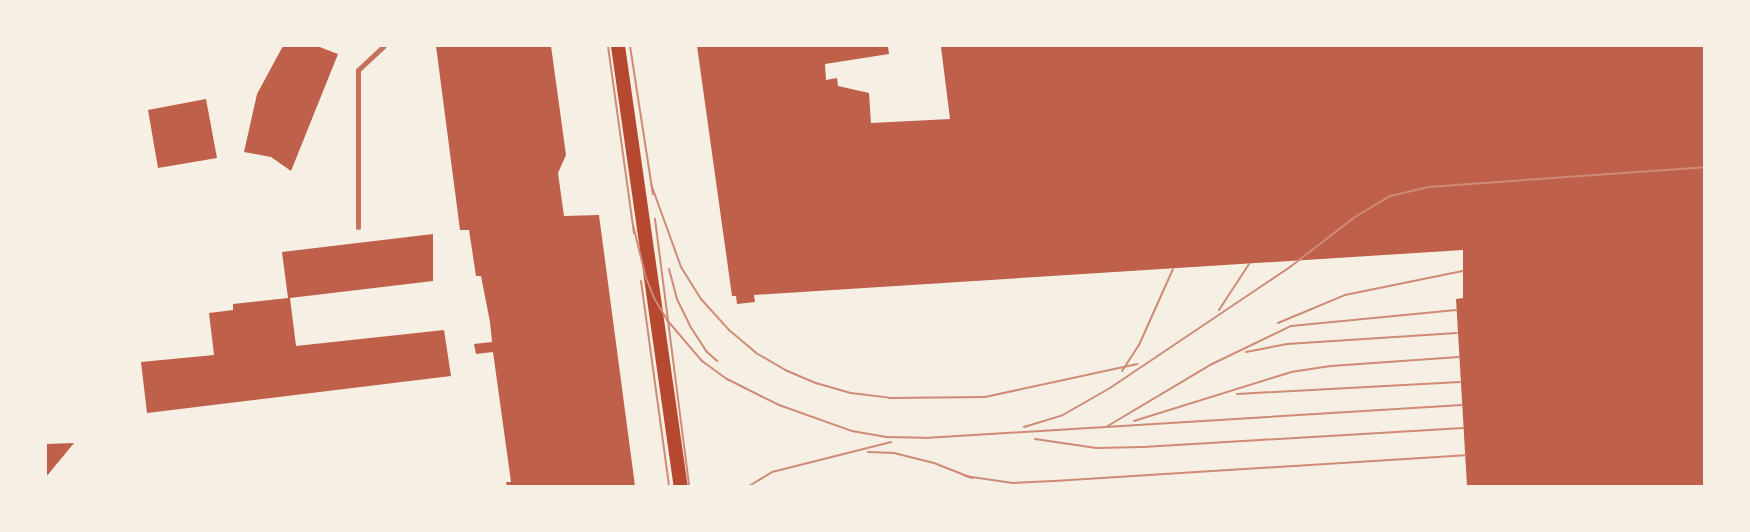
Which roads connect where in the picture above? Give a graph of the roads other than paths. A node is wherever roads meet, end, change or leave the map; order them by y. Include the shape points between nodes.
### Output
1 (384, 46) edge
2 (618, 46) edge
3 (358, 227) dead end
4 (681, 486) edge

1 - 3 lane via 358,70
2 - 4 main road

